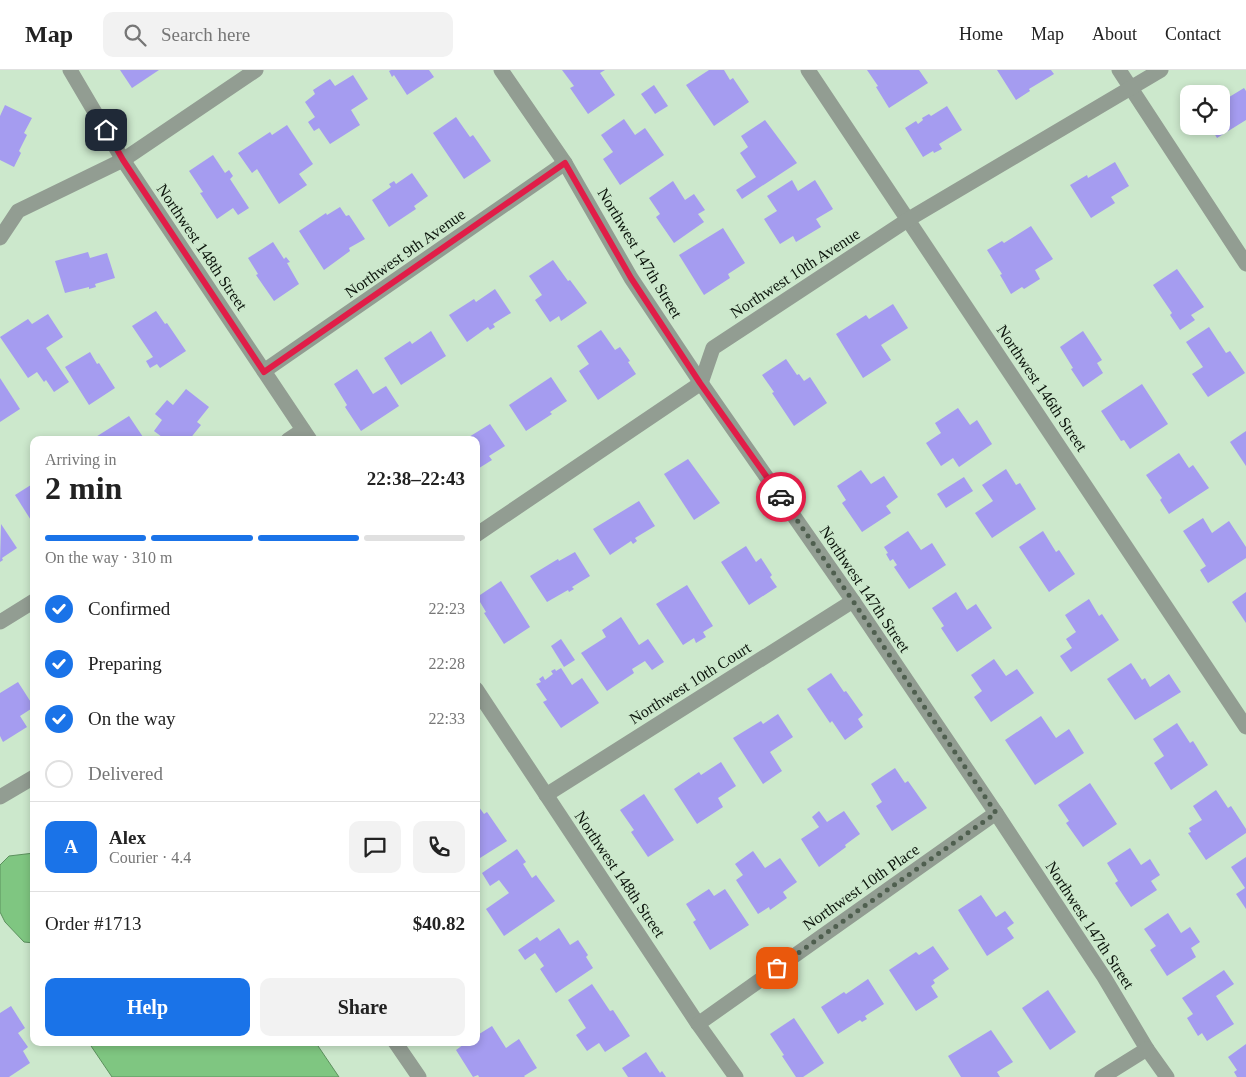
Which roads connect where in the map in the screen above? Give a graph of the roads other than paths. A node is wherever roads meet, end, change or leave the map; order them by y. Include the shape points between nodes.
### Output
1 (70, 70) edge
2 (256, 70) edge
3 (501, 70) edge
4 (808, 70) edge
5 (1119, 70) edge
6 (1160, 70) edge
7 (1131, 88) junction
8 (123, 160) junction
9 (565, 163) junction
10 (909, 219) junction
11 (0, 238) edge
12 (1246, 264) edge
13 (264, 372) junction
14 (700, 383) junction
15 (307, 435) edge
16 (480, 532) edge
17 (853, 601) junction
18 (30, 603) edge
19 (0, 622) edge
20 (480, 695) edge
21 (1246, 727) edge
22 (30, 778) edge
23 (546, 795) junction
24 (0, 797) edge
25 (996, 813) junction
26 (698, 1024) junction
27 (398, 1046) edge
28 (1147, 1049) junction
29 (419, 1077) edge
30 (736, 1077) edge
31 (1102, 1077) edge
32 (1166, 1077) edge

1 - 8 street, Northwest 148th Street
2 - 8 street
3 - 9 street, Northwest 147th Street
4 - 10 street, Northwest 146th Street
5 - 7 street
6 - 7 street, Northwest 10th Avenue
7 - 10 street, Northwest 10th Avenue
7 - 12 street
8 - 11 street via 18,211
8 - 13 street, Northwest 148th Street
9 - 13 street, Northwest 9th Avenue
9 - 14 street, Northwest 147th Street via 631,278
10 - 14 street, Northwest 10th Avenue via 713,348
10 - 21 street, Northwest 146th Street
13 - 15 street, Northwest 148th Street
14 - 16 street
14 - 17 street, Northwest 147th Street
17 - 23 street, Northwest 10th Court
17 - 25 street, Northwest 147th Street
18 - 19 street
20 - 23 street, Northwest 148th Street
22 - 24 street
23 - 26 street, Northwest 148th Street
25 - 26 street, Northwest 10th Place
25 - 28 street, Northwest 147th Street via 1104,977
26 - 30 street, Northwest 148th Street
27 - 29 street
28 - 31 street
28 - 32 street, Northwest 147th Street

